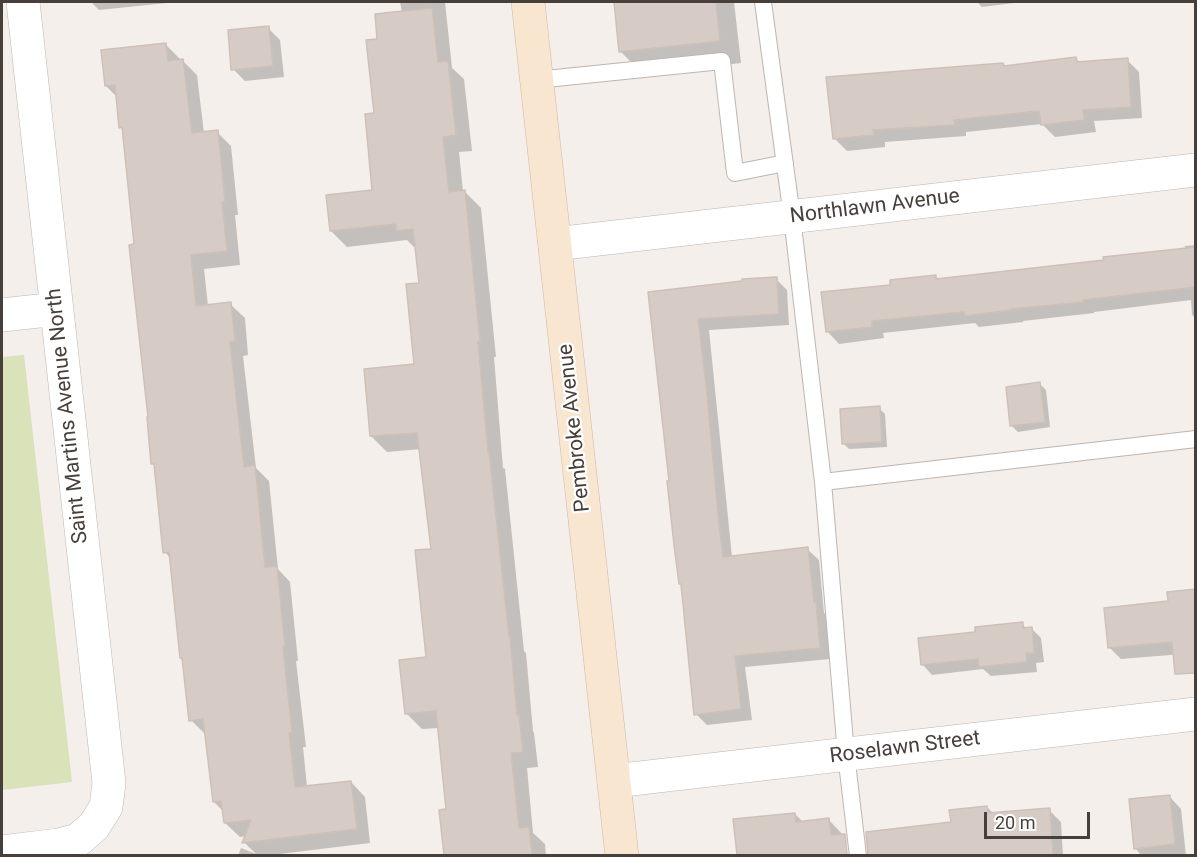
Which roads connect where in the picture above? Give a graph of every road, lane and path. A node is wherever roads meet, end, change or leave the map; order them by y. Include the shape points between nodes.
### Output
1 (23, 2) edge
2 (528, 2) edge
3 (763, 2) edge
4 (536, 80) junction
5 (785, 163) junction
6 (1196, 170) edge
7 (792, 217) junction
8 (555, 244) junction
9 (57, 309) junction
10 (2, 315) edge
11 (1196, 439) edge
12 (823, 482) junction
13 (1196, 714) edge
14 (846, 754) junction
15 (614, 781) junction
16 (2, 852) edge
17 (622, 855) edge
18 (858, 855) edge

1 - 9 street, Saint Martins Avenue North
2 - 4 street, Pembroke Avenue
3 - 5 lane
4 - 5 lane via 722,61 735,172
4 - 8 street, Pembroke Avenue
5 - 7 lane
6 - 7 street, Northlawn Avenue
7 - 8 street, Northlawn Avenue
7 - 12 lane
8 - 15 street, Pembroke Avenue
9 - 10 street
9 - 16 street, Saint Martins Avenue North via 109,783 106,807 94,826 78,840
11 - 12 lane
12 - 14 lane
13 - 14 street, Roselawn Street
14 - 15 street, Roselawn Street
14 - 18 lane
15 - 17 street, Pembroke Avenue

